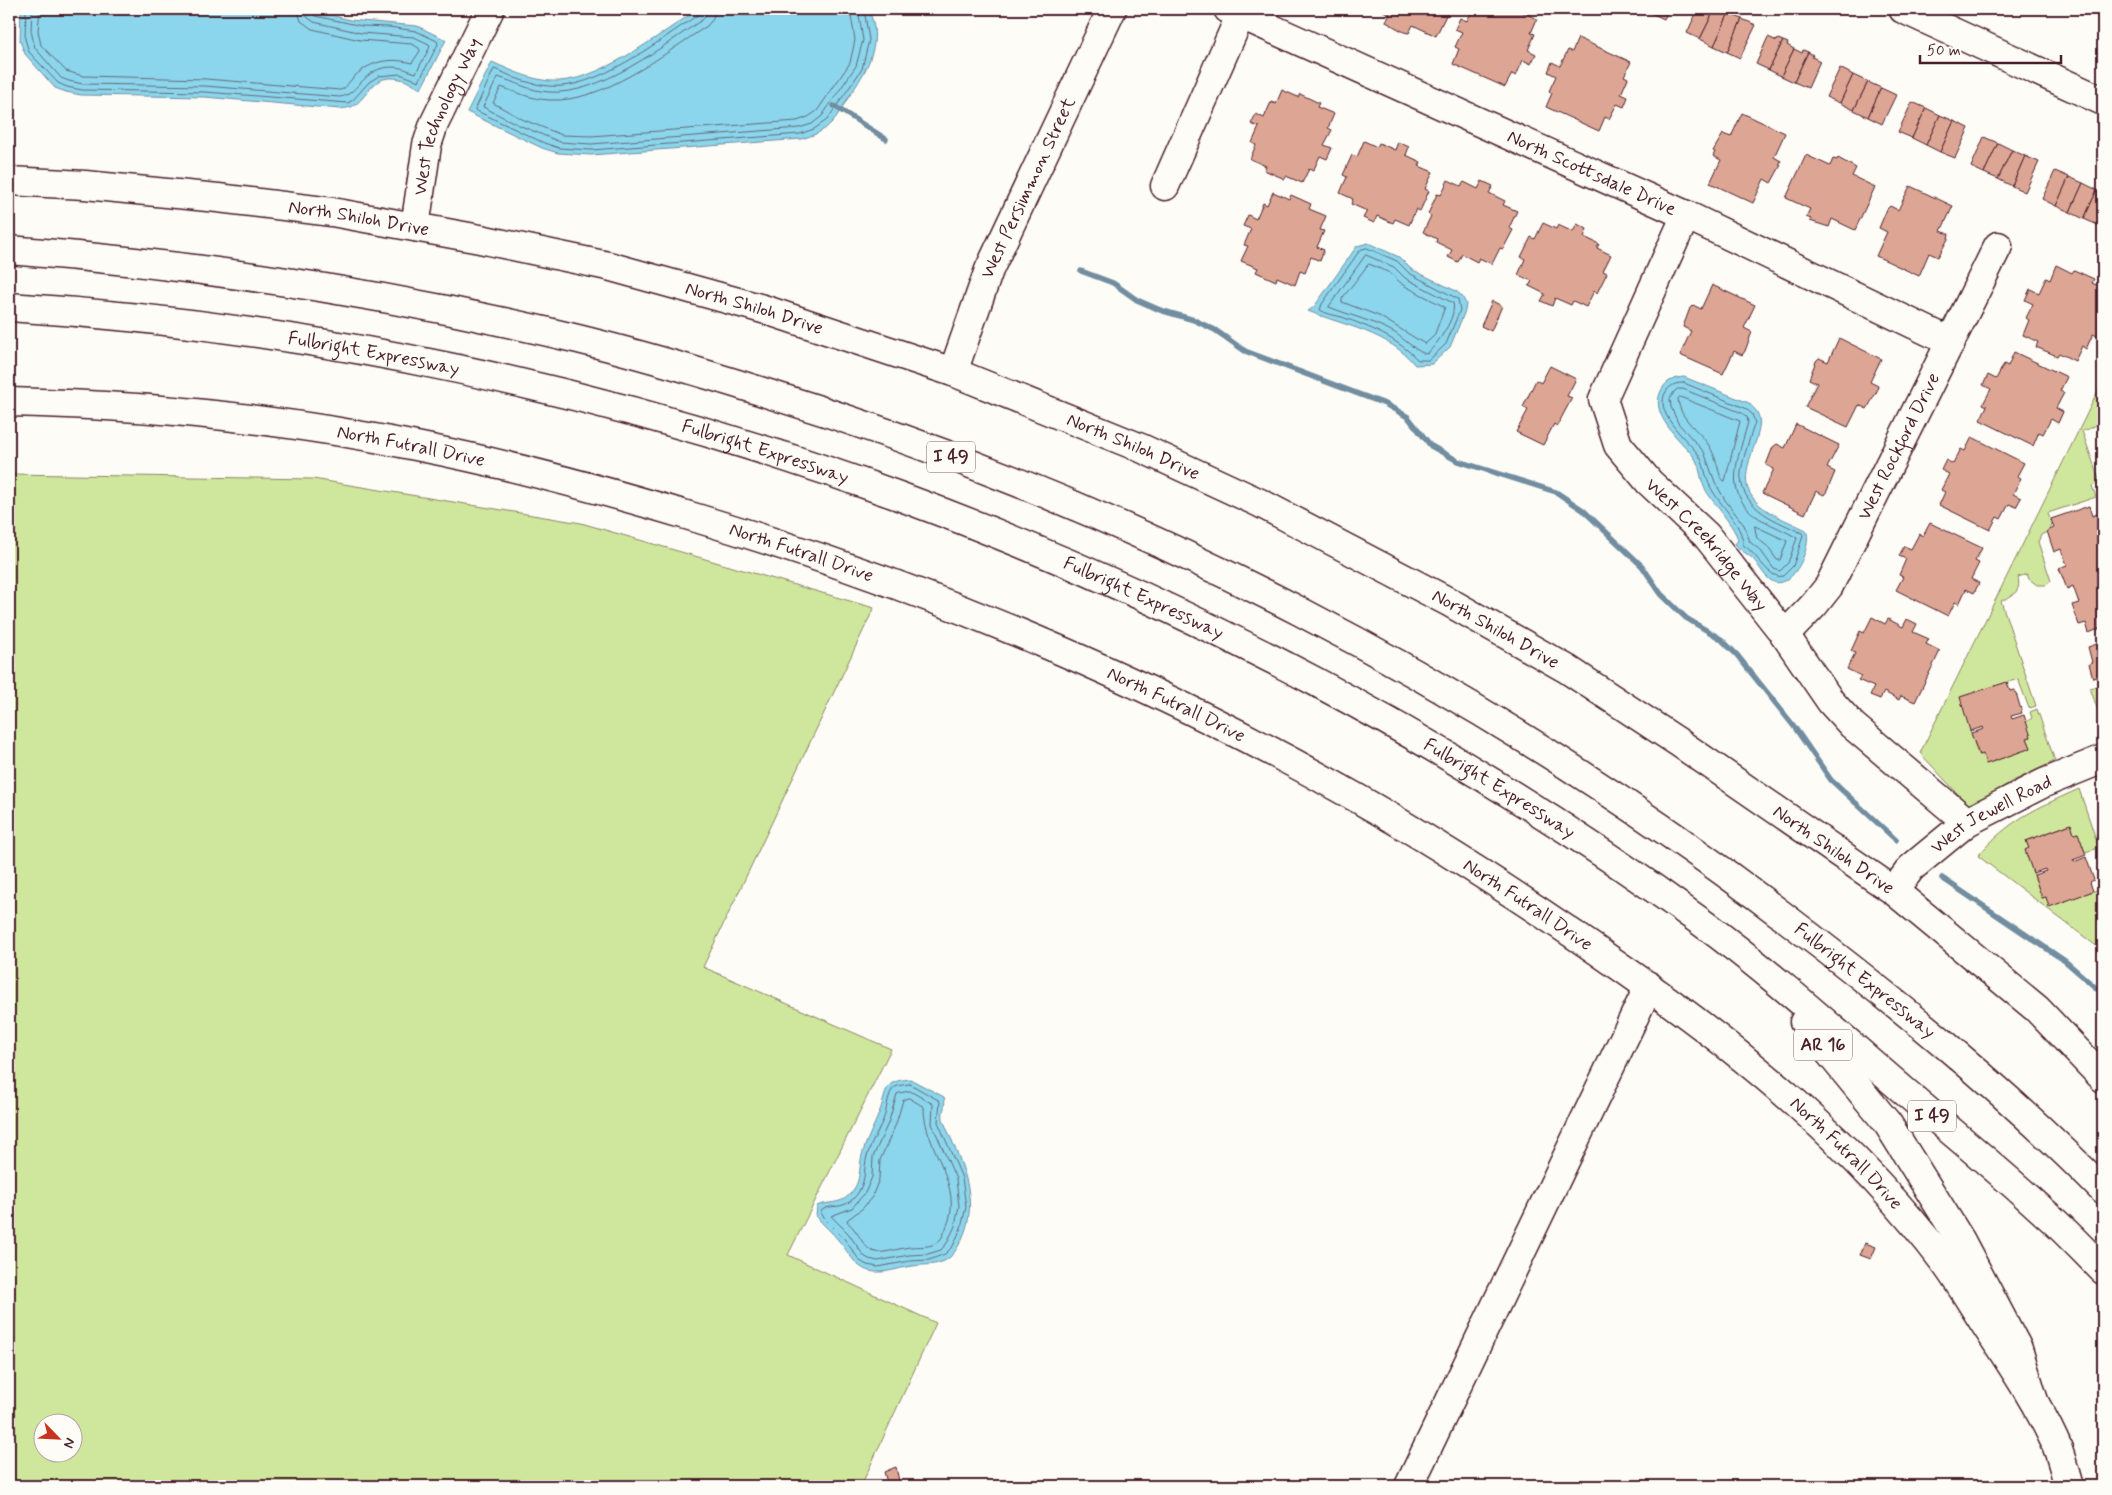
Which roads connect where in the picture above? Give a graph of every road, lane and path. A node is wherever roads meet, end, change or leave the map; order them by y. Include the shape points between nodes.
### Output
1 (490, 9) edge
2 (1112, 9) edge
3 (1903, 9) edge
4 (1235, 12) edge
5 (2103, 101) edge
6 (9, 181) edge
7 (1165, 186) dead end
8 (1686, 215) junction
9 (415, 227) junction
10 (1998, 246) dead end
11 (9, 250) edge
12 (9, 307) edge
13 (1952, 342) junction
14 (953, 372) junction
15 (9, 402) edge
16 (1785, 635) junction
17 (2103, 759) edge
18 (1967, 822) junction
19 (1894, 891) junction
20 (1757, 965) junction
21 (1648, 986) junction
22 (2103, 1078) edge
23 (2066, 1152) junction
24 (2103, 1176) edge
25 (2103, 1190) edge
26 (2103, 1270) edge
27 (2034, 1401) junction
28 (1409, 1486) edge
29 (2069, 1486) edge

1 - 9 main road, West Technology Way via 434,124 427,145
2 - 14 main road, West Persimmon Street via 989,270
3 - 5 main road
4 - 7 main road
4 - 8 main road, North Scottsdale Drive
6 - 9 main road, North Shiloh Drive via 218,198 332,212
8 - 13 main road, North Scottsdale Drive
8 - 16 main road, West Creekridge Way via 1603,399 1618,445 1649,482 1706,535
9 - 14 main road, North Shiloh Drive via 608,266 763,309
10 - 13 main road, West Rockford Drive
11 - 23 main road, Fulbright Expressway / I 49 via 263,277 358,293 580,340 690,370 860,424 992,472 1118,524 1236,580 1405,667 1619,797 1728,873 1871,982
12 - 20 main road, Fulbright Expressway / I 49 via 68,310 266,335 347,347 472,372 682,426 788,458 973,524 1078,566 1176,611 1380,716 1595,849
13 - 16 main road, West Rockford Drive via 1828,586
14 - 19 main road, North Shiloh Drive via 1141,448 1252,499 1449,602 1567,669
15 - 21 main road, North Futrall Drive via 192,413 328,430 418,446 610,492 864,572 1073,656 1286,759 1461,860
16 - 18 main road, West Creekridge Way via 1831,702 1852,725
17 - 18 main road, West Jewell Road via 2044,783
18 - 19 main road, West Jewell Road via 1911,868
19 - 22 main road, North Shiloh Drive via 2037,1010
20 - 26 main road, Fulbright Expressway / I 49 via 2047,1214
20 - 27 main road, AR 16 via 1888,1124 1961,1241 2018,1349
21 - 27 main road, North Futrall Drive via 1720,1038 1784,1092 1897,1205 1948,1267
21 - 28 main road
23 - 24 main road
23 - 25 main road, Fulbright Expressway / I 49
27 - 29 main road, North Futrall Drive / AR 16 via 2057,1445

